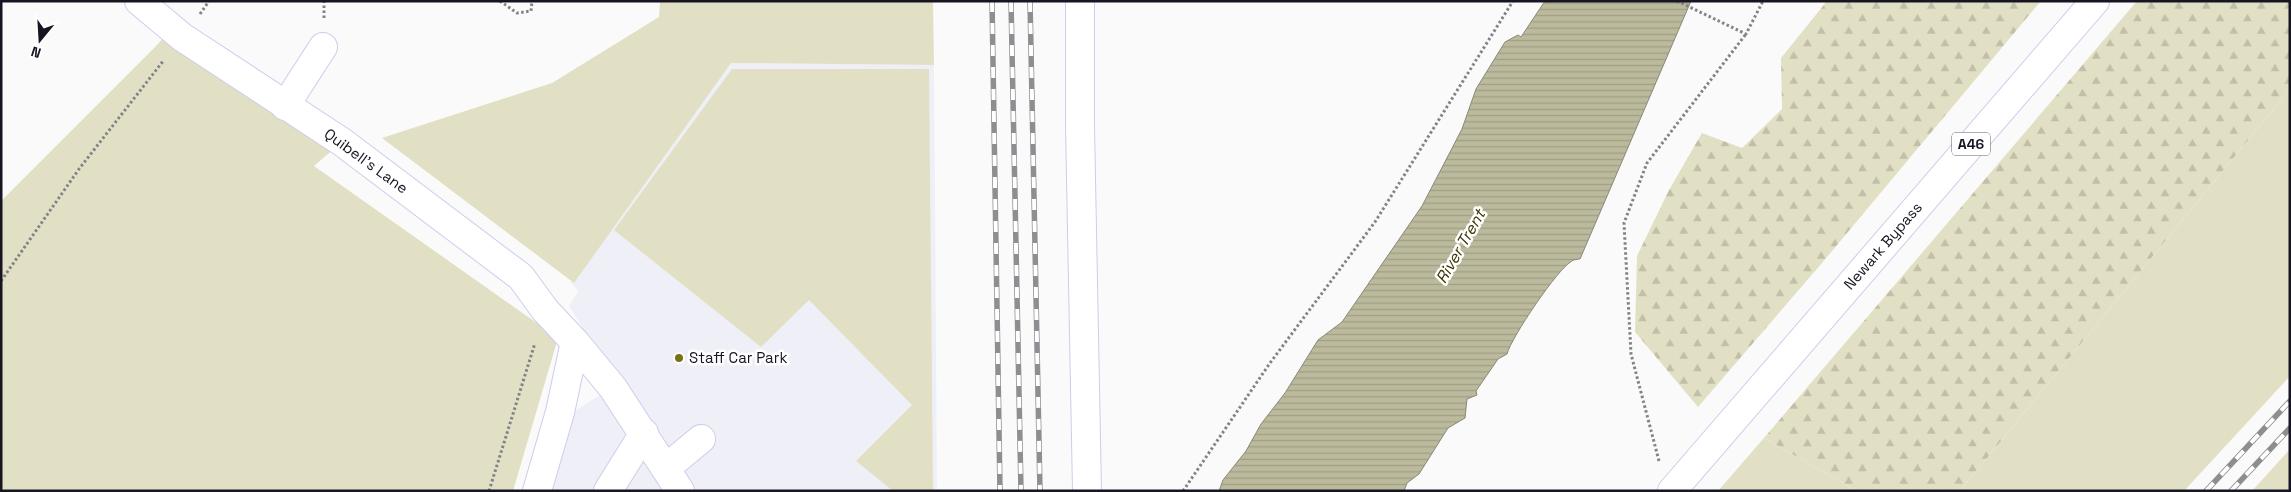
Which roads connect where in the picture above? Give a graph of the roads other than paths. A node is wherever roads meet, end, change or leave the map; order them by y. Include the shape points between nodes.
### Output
1 (139, 1) edge
2 (1080, 1) edge
3 (2094, 1) edge
4 (323, 47) dead end
5 (285, 106) junction
6 (575, 342) junction
7 (644, 433) junction
8 (701, 439) dead end
9 (666, 468) junction
10 (537, 491) edge
11 (608, 491) edge
12 (680, 491) edge
13 (1087, 491) edge
14 (1672, 491) edge

1 - 5 main road, Quibell's Lane via 182,36
2 - 13 main road
3 - 14 main road, Newark Bypass / A46
4 - 5 main road
5 - 6 main road, Quibell's Lane via 342,142 520,277
6 - 7 main road, Quibell's Lane
6 - 10 main road via 560,412
7 - 9 main road, Quibell's Lane
7 - 11 main road
8 - 9 main road
9 - 12 main road, Quibell's Lane

